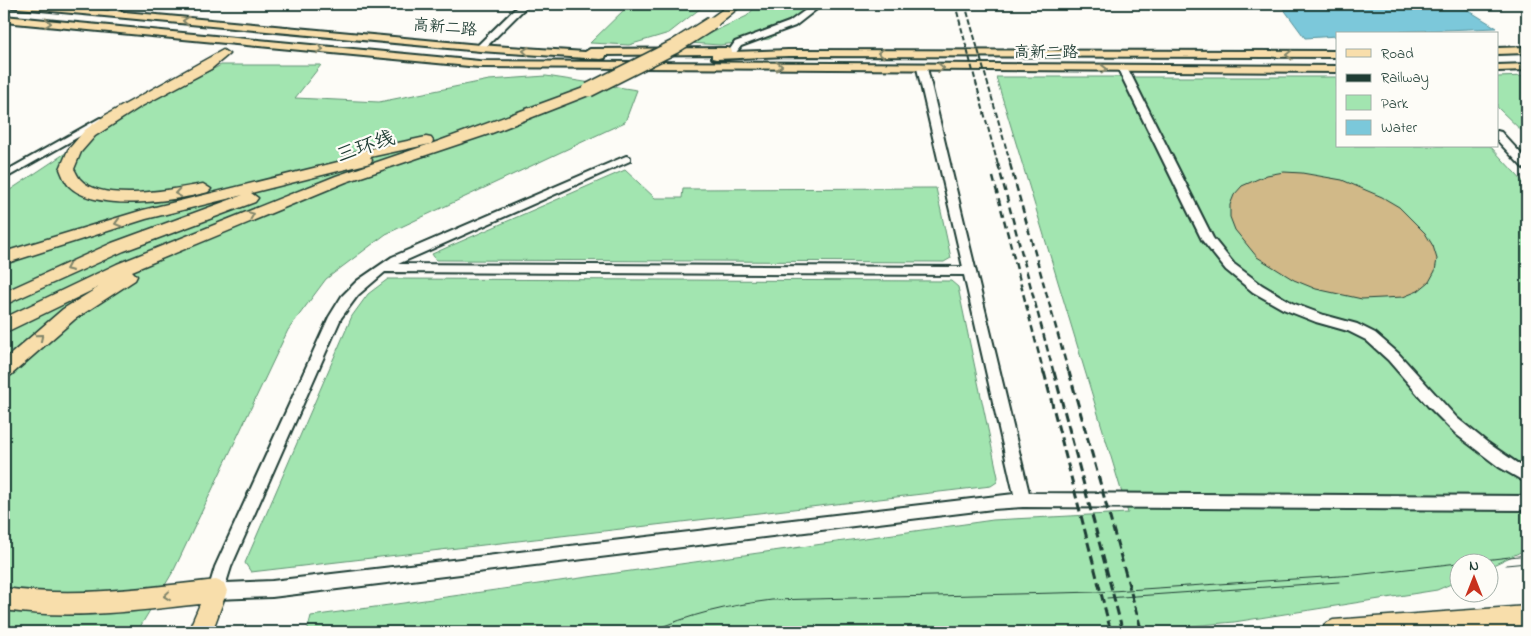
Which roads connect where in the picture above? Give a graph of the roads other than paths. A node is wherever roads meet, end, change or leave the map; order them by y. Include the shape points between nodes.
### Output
1 (8, 4) edge
2 (121, 4) edge
3 (525, 4) edge
4 (721, 4) edge
5 (737, 4) edge
6 (819, 4) edge
7 (110, 14) junction
8 (4, 18) edge
9 (706, 21) junction
10 (259, 28) junction
11 (243, 42) junction
12 (480, 48) junction
13 (1527, 50) edge
14 (550, 52) junction
15 (732, 52) junction
16 (1498, 52) edge
17 (788, 53) junction
18 (223, 54) junction
19 (1336, 54) edge
20 (1527, 67) edge
21 (922, 68) junction
22 (1498, 68) edge
23 (1123, 69) junction
24 (1336, 70) edge
25 (584, 87) junction
26 (1498, 126) edge
27 (1498, 135) edge
28 (431, 140) junction
29 (1527, 156) edge
30 (626, 159) dead end
31 (1527, 166) edge
32 (4, 176) edge
33 (264, 189) junction
34 (206, 233) junction
35 (427, 246) junction
36 (4, 258) edge
37 (382, 268) junction
38 (429, 269) junction
39 (970, 271) junction
40 (78, 290) junction
41 (4, 299) edge
42 (4, 326) edge
43 (4, 331) edge
44 (4, 370) edge
45 (1527, 477) edge
46 (1024, 500) junction
47 (1527, 503) edge
48 (216, 591) junction
49 (4, 599) edge
50 (1527, 617) edge
51 (200, 632) edge
52 (1333, 632) edge

1 - 7 main road, 高新二路
2 - 7 street
3 - 12 street
4 - 9 highway, 三环线
5 - 9 highway, 三环线
6 - 15 street via 792,24 738,44
10 -> 7 main road, 高新二路
8 -> 11 main road, 高新二路
9 - 25 highway, 三环线, bridge via 674,47
10 - 11 main road
10 - 12 main road, 高新二路
11 - 18 main road
11 -> 21 main road, 高新二路 via 526,69 614,72 754,66
14 -> 12 main road, 高新二路
13 - 16 main road
14 - 15 main road, 高新二路
14 - 17 main road, 高新二路 via 623,57
15 - 17 main road, 高新二路
19 -> 17 main road, 高新二路
28 -> 18 highway via 168,194 109,196 74,184 67,169 69,160 73,151 90,134
18 - 32 street
20 - 22 main road
21 -> 23 main road, 高新二路
21 - 39 street
23 - 24 main road, 高新二路
23 - 45 street via 1208,240 1227,264 1252,286 1282,303 1318,318 1356,328 1399,362 1460,430
25 - 28 highway, 三环线
34 -> 25 highway, 三环线 via 340,179 486,130
26 - 29 street
27 - 31 street
28 - 33 highway, 三环线
30 - 35 street
33 -> 36 highway via 144,215
33 -> 41 highway via 118,247
34 - 40 highway, 三环线
44 -> 34 highway via 77,309
35 - 37 street
35 - 38 street via 422,257
37 - 38 street
37 - 48 street via 349,296 335,317 223,567
38 - 39 street
39 - 46 street
40 - 42 highway, 三环线
40 - 43 highway
46 - 47 street
46 - 48 street via 272,589
48 -> 49 highway via 86,604
48 - 51 highway
50 - 52 highway

